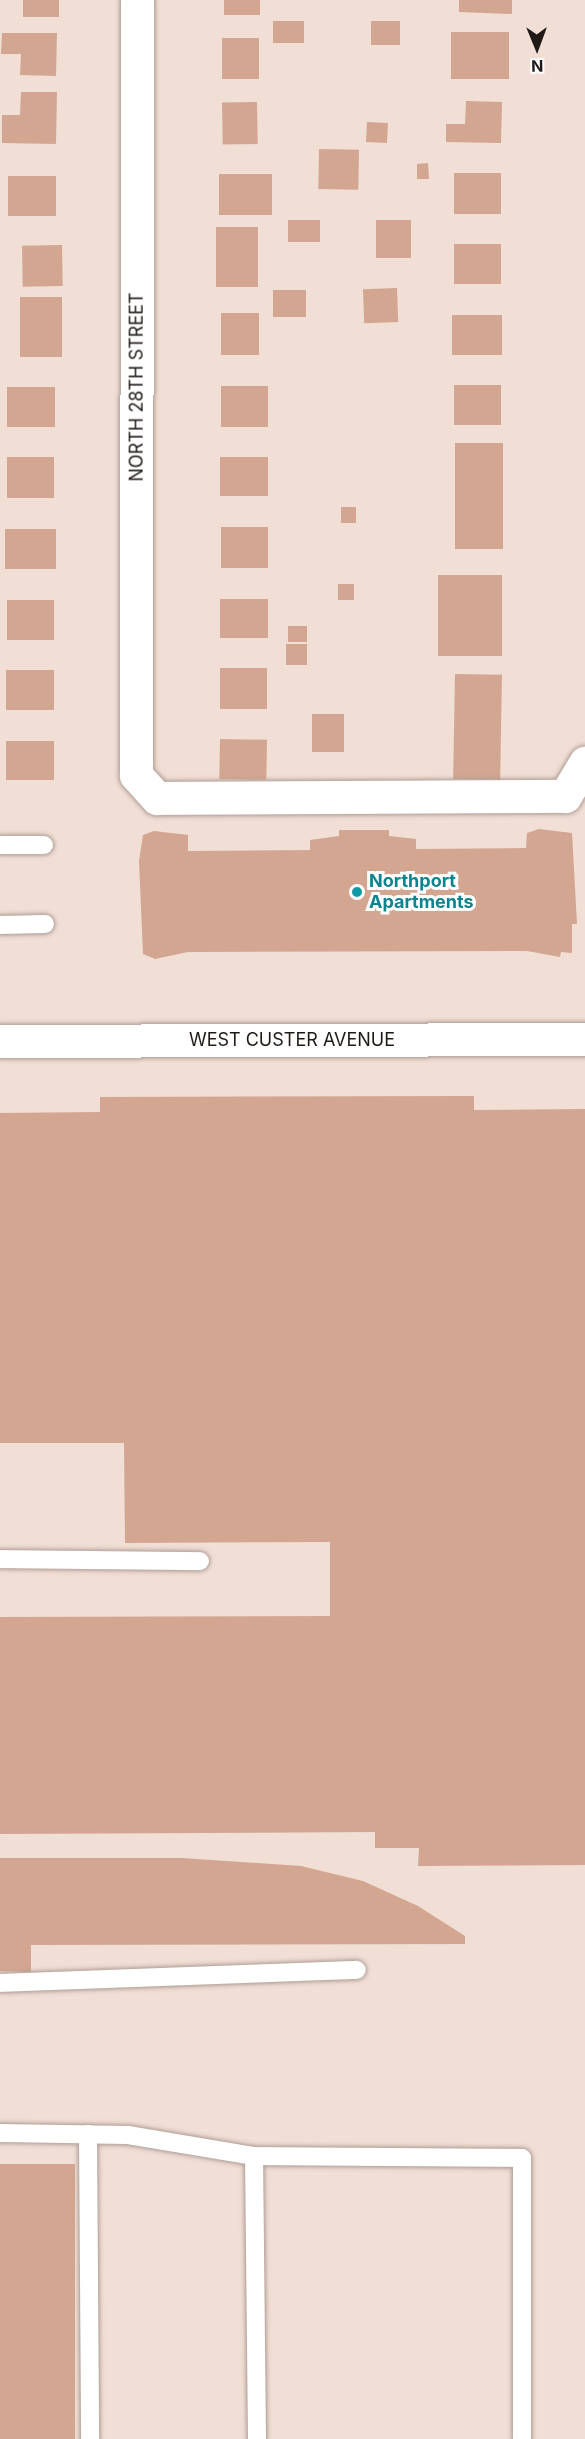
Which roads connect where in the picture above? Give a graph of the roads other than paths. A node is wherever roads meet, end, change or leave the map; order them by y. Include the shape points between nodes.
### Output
1 (137, 0) edge
2 (585, 763) edge
3 (0, 845) edge
4 (44, 845) dead end
5 (45, 924) dead end
6 (0, 925) edge
7 (585, 1039) edge
8 (0, 1041) edge
9 (0, 1559) edge
10 (200, 1561) dead end
11 (357, 1970) dead end
12 (0, 1983) edge
13 (0, 2133) edge
14 (88, 2134) junction
15 (254, 2156) junction
16 (90, 2439) edge
17 (257, 2439) edge
18 (522, 2439) edge

1 - 2 street, NORTH 28TH STREET via 136,775 157,798 566,796
3 - 4 lane
5 - 6 lane
7 - 8 street, WEST CUSTER AVENUE
9 - 10 lane
11 - 12 lane
13 - 14 lane
14 - 15 lane via 128,2135
14 - 16 lane
15 - 17 lane
15 - 18 lane via 522,2158

